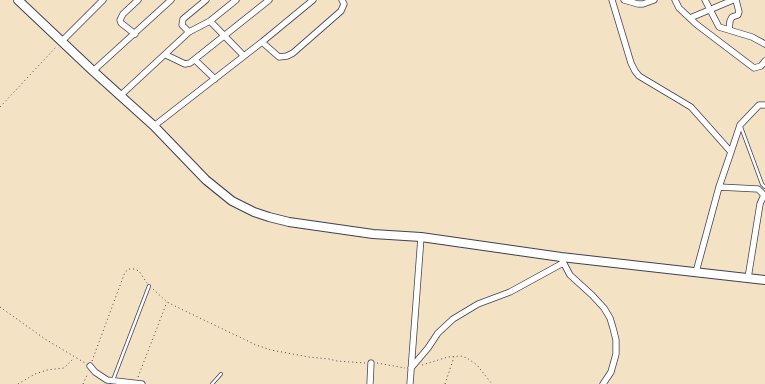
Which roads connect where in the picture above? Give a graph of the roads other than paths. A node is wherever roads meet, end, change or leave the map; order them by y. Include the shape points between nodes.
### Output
1 (18, 0) edge
2 (103, 0) edge
3 (138, 0) edge
4 (171, 0) edge
5 (206, 0) edge
6 (236, 0) edge
7 (269, 0) edge
8 (313, 0) edge
9 (342, 0) edge
10 (612, 0) edge
11 (624, 0) edge
12 (654, 0) edge
13 (675, 0) edge
14 (705, 0) edge
15 (734, 0) edge
16 (709, 9) junction
17 (690, 18) junction
18 (210, 21) junction
19 (719, 27) junction
20 (729, 30) junction
21 (189, 32) junction
22 (135, 34) junction
23 (224, 35) junction
24 (713, 36) junction
25 (62, 41) junction
26 (262, 42) junction
27 (765, 44) edge
28 (166, 55) junction
29 (244, 56) junction
30 (195, 60) junction
31 (765, 61) edge
32 (93, 71) junction
33 (215, 79) junction
34 (121, 95) junction
35 (765, 105) edge
36 (740, 125) junction
37 (154, 126) junction
38 (731, 152) junction
39 (719, 187) junction
40 (764, 188) edge
41 (763, 205) edge
42 (421, 238) junction
43 (562, 260) junction
44 (696, 272) junction
45 (748, 278) junction
46 (765, 280) edge
47 (149, 286) road end
48 (371, 363) road end
49 (90, 366) road end
50 (411, 368) junction
51 (221, 374) dead end
52 (113, 381) junction
53 (139, 384) edge
54 (212, 384) edge
55 (370, 384) edge
56 (410, 384) edge
57 (603, 384) edge

1 - 25 street
2 - 25 street
3 - 22 street via 120,20
4 - 22 street
5 - 21 street via 183,19 182,25
6 - 18 street
7 - 23 street
8 - 26 street
9 - 26 street via 344,4 341,11 293,54 279,57
10 - 38 street via 635,71 690,107
11 - 12 street via 643,4
13 - 17 street via 679,8
14 - 16 street
15 - 16 street
15 - 20 street via 739,12 730,20
16 - 17 street
16 - 19 street
17 - 24 street
18 - 21 street
18 - 23 street
19 - 20 street
19 - 24 street
20 - 27 street
21 - 28 street
22 - 32 street
23 - 29 street
23 - 30 street
24 - 31 street via 754,68 761,66
25 - 32 street
26 - 29 street
28 - 30 street via 185,64
28 - 34 street
29 - 33 street
30 - 33 street
32 - 34 street
33 - 37 street
34 - 37 street
35 - 36 street via 759,105
36 - 38 street
36 - 40 lane
37 - 42 street via 206,180 232,201 254,212 289,222
38 - 39 street
39 - 40 street
39 - 44 street
40 - 41 street
41 - 45 street
42 - 43 street
42 - 50 street
43 - 44 street
43 - 50 street via 510,292 478,304 453,319 438,333
43 - 57 street via 570,275 592,295 610,318 616,340 616,354 612,372
44 - 45 street
45 - 46 street
47 - 52 lane
48 - 55 street
49 - 52 street via 107,380
50 - 56 street
51 - 54 lane
52 - 53 street

